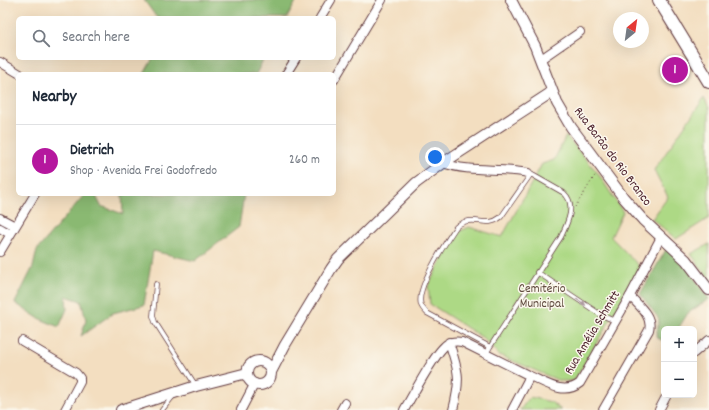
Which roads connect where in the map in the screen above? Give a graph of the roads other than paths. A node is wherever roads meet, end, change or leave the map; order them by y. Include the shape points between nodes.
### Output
1 (330, 0) edge
2 (382, 0) edge
3 (511, 0) edge
4 (659, 0) edge
5 (321, 16) edge
6 (580, 32) dead end
7 (541, 59) junction
8 (295, 60) edge
9 (0, 62) edge
10 (17, 72) edge
11 (287, 72) edge
12 (336, 77) edge
13 (709, 82) edge
14 (552, 92) junction
15 (443, 163) junction
16 (529, 173) junction
17 (34, 196) edge
18 (0, 218) edge
19 (15, 226) junction
20 (0, 228) edge
21 (10, 234) junction
22 (661, 237) junction
23 (0, 252) edge
24 (537, 272) junction
25 (156, 284) dead end
26 (709, 290) edge
27 (630, 296) junction
28 (615, 321) junction
29 (22, 340) dead end
30 (709, 340) edge
31 (449, 342) junction
32 (285, 345) junction
33 (488, 350) junction
34 (697, 350) edge
35 (263, 362) junction
36 (271, 372) junction
37 (247, 373) junction
38 (530, 376) junction
39 (255, 384) junction
40 (196, 386) junction
41 (177, 392) junction
42 (665, 398) edge
43 (65, 410) edge
44 (121, 410) edge
45 (162, 410) edge
46 (240, 410) edge
47 (404, 410) edge
48 (453, 410) edge
49 (512, 410) edge
50 (603, 410) edge
51 (659, 410) edge

1 - 5 street
2 - 12 street
3 - 7 street, Rua Barão do Rio Branco
4 - 13 main road
6 - 7 street
7 - 14 street, Rua Barão do Rio Branco
8 - 11 street
9 - 10 street
14 - 15 street
14 - 22 street, Rua Barão do Rio Branco via 571,127 600,166 633,209
15 - 16 street via 461,168
15 - 32 street via 401,196 338,259
16 - 24 lane via 564,193 570,204 569,217 561,237
16 - 33 lane via 501,217 495,222 464,222 456,227 422,289 421,306 427,313
17 - 19 street
18 - 19 street
19 - 21 street
20 - 21 street
21 - 23 street
22 - 26 street, Rua Barão do Rio Branco via 686,260
22 - 27 street, Rua Amélia Schmitt
24 -> 28 lane via 601,315
24 - 33 lane
25 - 40 lane via 153,316 155,322
27 - 28 street, Rua Amélia Schmitt
27 - 50 street via 648,316 649,330
28 - 38 street, Rua Amélia Schmitt via 584,377 576,386 569,389 555,387
29 - 43 street via 80,378
30 - 34 street
31 - 33 street via 462,342
31 - 47 street via 436,355
31 - 48 street via 458,375 458,392
32 - 35 street
32 - 36 street
33 - 38 street
35 - 36 street via 269,366
35 - 37 street via 251,364
36 - 39 street via 265,383
37 - 39 street
37 - 40 street
38 - 49 street
39 - 46 street
40 - 41 street
41 - 44 street
41 - 45 lane
42 - 51 street

